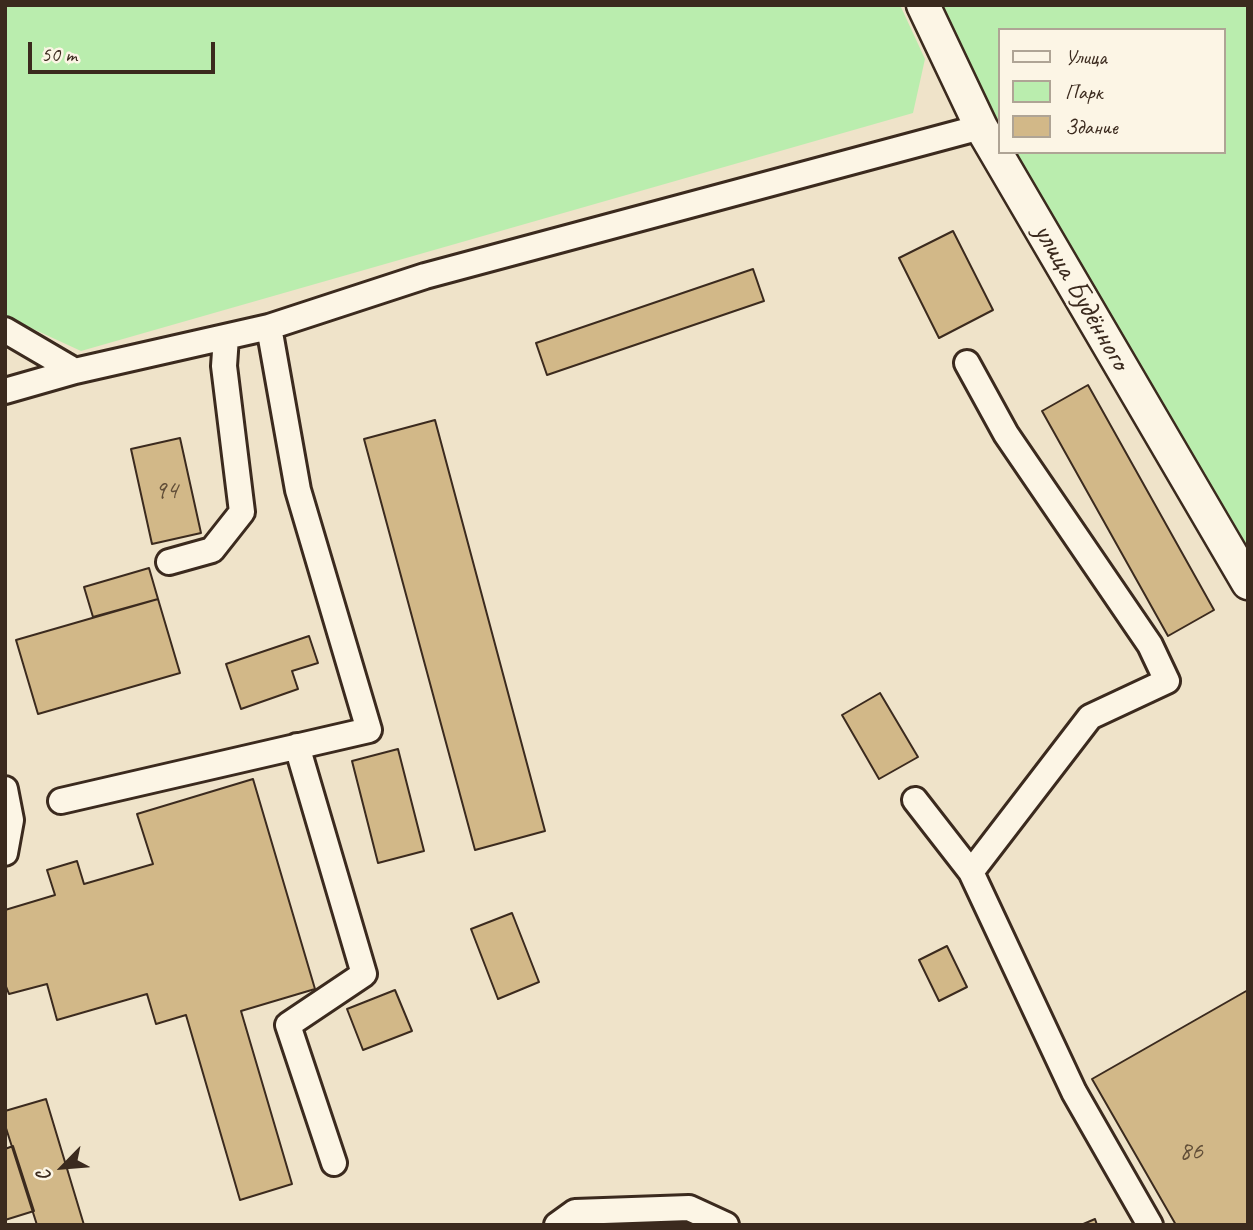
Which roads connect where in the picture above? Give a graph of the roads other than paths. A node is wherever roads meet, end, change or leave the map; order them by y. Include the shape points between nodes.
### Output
1 (923, 5) edge
2 (981, 127) junction
3 (269, 327) junction
4 (5, 330) edge
5 (226, 337) junction
6 (967, 363) dead end
7 (75, 371) junction
8 (5, 391) edge
9 (169, 562) dead end
10 (1248, 583) edge
11 (297, 746) junction
12 (5, 789) edge
13 (915, 800) dead end
14 (61, 801) dead end
15 (5, 853) edge
16 (971, 872) junction
17 (334, 1163) dead end
18 (557, 1225) edge
19 (726, 1225) edge
20 (1150, 1225) edge

1 - 2 main road, улица Будённого
2 - 3 street via 425,276
2 - 10 main road, улица Будённого
3 - 5 street
3 - 11 street via 298,490 369,730
4 - 7 street
5 - 7 street
5 - 9 street via 224,366 242,512 212,550
6 - 16 street via 1006,434 1150,645 1167,681 1090,718
7 - 8 street
11 - 14 street
11 - 17 street via 364,974 288,1025
12 - 15 street via 11,820
13 - 16 street
16 - 20 street via 1074,1092
18 - 19 street via 575,1212 689,1208

